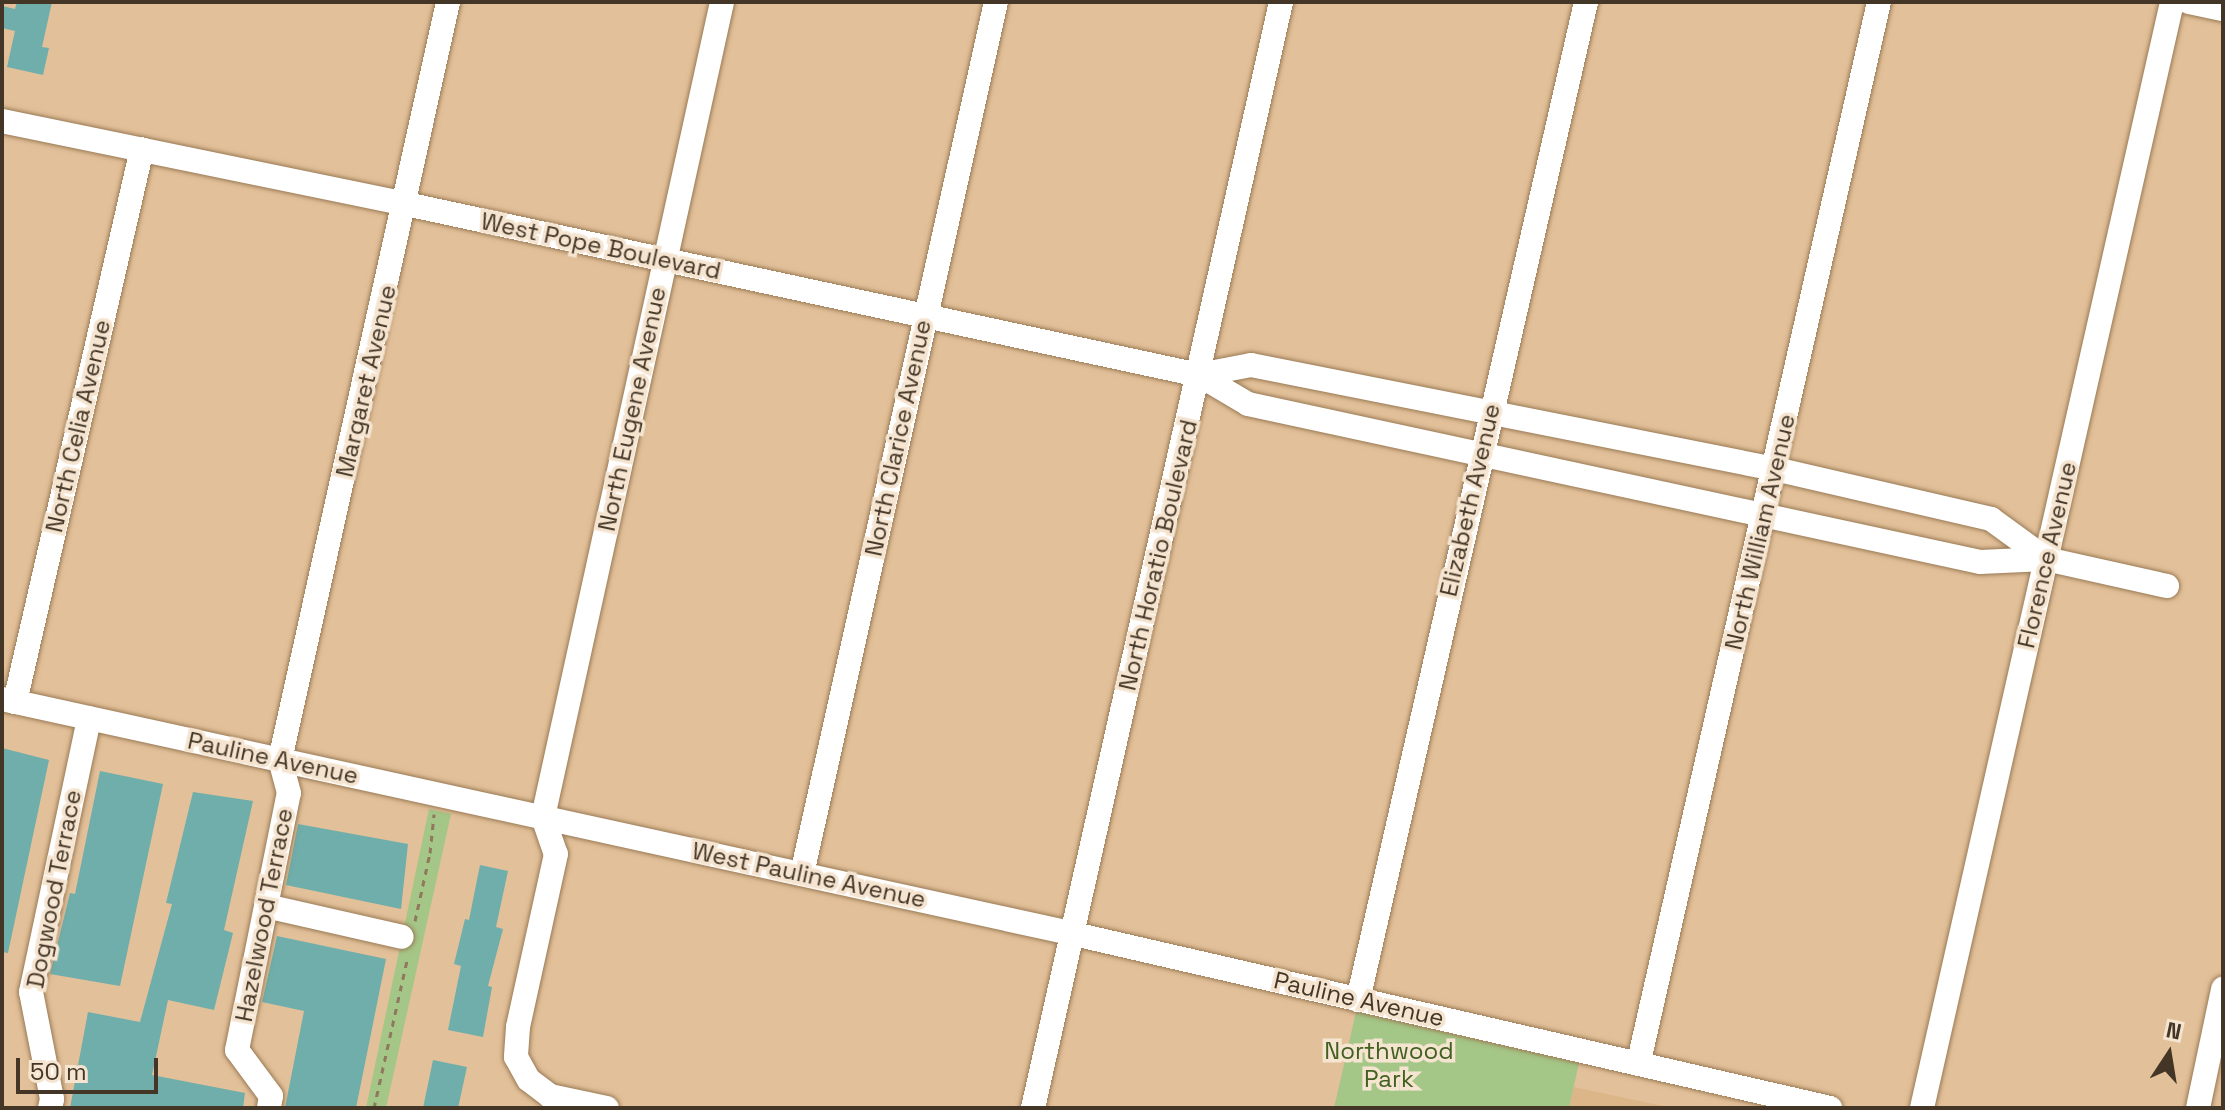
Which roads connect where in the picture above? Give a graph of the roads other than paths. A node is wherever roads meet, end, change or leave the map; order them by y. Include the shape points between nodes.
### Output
1 (448, 2) edge
2 (722, 2) edge
3 (996, 2) edge
4 (1281, 2) edge
5 (1586, 2) edge
6 (1879, 2) edge
7 (2172, 2) edge
8 (2189, 2) edge
9 (2223, 9) edge
10 (2, 121) edge
11 (142, 149) junction
12 (406, 204) junction
13 (665, 259) junction
14 (925, 316) junction
15 (1199, 375) junction
16 (1490, 411) junction
17 (1481, 453) junction
18 (1775, 469) junction
19 (1764, 515) junction
20 (2046, 559) junction
21 (2167, 586) dead end
22 (8, 701) edge
23 (89, 718) junction
24 (280, 760) junction
25 (543, 817) junction
26 (802, 874) junction
27 (266, 906) junction
28 (1074, 934) junction
29 (402, 937) dead end
30 (2223, 989) edge
31 (1358, 1000) junction
32 (1639, 1061) junction
33 (1817, 1107) edge
34 (50, 1108) edge
35 (269, 1108) edge
36 (607, 1108) edge
37 (1033, 1108) edge
38 (1922, 1108) edge
39 (2198, 1108) edge

1 - 12 street, Margaret Avenue
2 - 13 street, North Eugene Avenue
3 - 14 street, North Clarice Avenue
4 - 15 street, North Horatio Boulevard
5 - 16 street, Elizabeth Avenue
6 - 18 street, North William Avenue
7 - 20 street, Florence Avenue
8 - 9 street
10 - 11 street, West Pope Boulevard
11 - 12 street, West Pope Boulevard
11 - 22 street, North Celia Avenue
12 - 13 street, West Pope Boulevard
12 - 24 street, Margaret Avenue
13 - 14 street, West Pope Boulevard
13 - 25 street, North Eugene Avenue
14 - 15 street, West Pope Boulevard
14 - 26 street, North Clarice Avenue
15 - 16 street, West Pope Boulevard via 1251,365
15 - 17 street, West Pope Boulevard via 1248,404
15 - 28 street, North Horatio Boulevard
16 - 17 street, Elizabeth Avenue
16 - 18 street, West Pope Boulevard
17 - 19 street, West Pope Boulevard
17 - 31 street, Elizabeth Avenue
18 - 19 street, North William Avenue
18 - 20 street, West Pope Boulevard via 1991,519
19 - 20 street, West Pope Boulevard via 1980,562
19 - 32 street, North William Avenue
20 - 21 street, West Pope Boulevard
20 - 38 street, Florence Avenue
22 - 23 street, Pauline Avenue
23 - 24 street, Pauline Avenue
23 - 34 street, Dogwood Terrace via 31,992
24 - 25 street, Pauline Avenue
24 - 27 street, Hazelwood Terrace via 289,793
25 - 26 street, West Pauline Avenue
25 - 36 street via 556,854 516,1057 529,1080 550,1096
26 - 28 street, West Pauline Avenue
27 - 29 street
27 - 35 street, Hazelwood Terrace via 237,1050 271,1096
28 - 31 street, Pauline Avenue
28 - 37 street, North Horatio Boulevard
30 - 39 street
31 - 32 street, Pauline Avenue
32 - 33 street, Pauline Avenue

